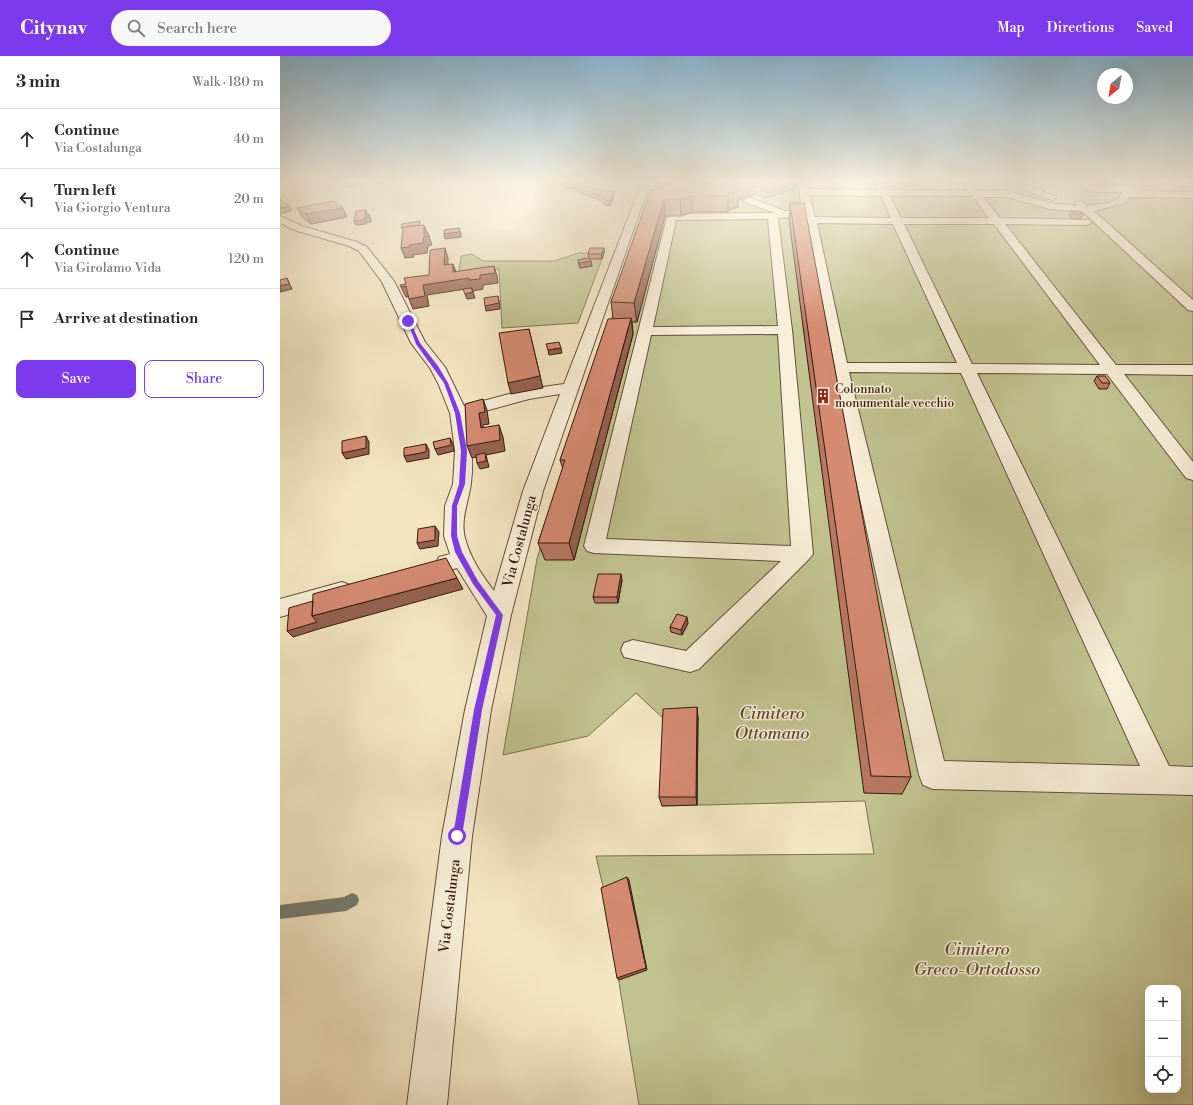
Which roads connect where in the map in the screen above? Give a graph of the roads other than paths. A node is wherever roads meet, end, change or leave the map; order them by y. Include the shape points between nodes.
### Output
1 (308, 231) edge
2 (628, 231) edge
3 (669, 231) edge
4 (794, 231) edge
5 (799, 231) edge
6 (903, 231) edge
7 (1005, 231) edge
8 (1109, 231) edge
9 (1193, 307) edge
10 (785, 330) junction
11 (646, 331) junction
12 (840, 367) junction
13 (967, 368) junction
14 (1112, 369) junction
15 (1193, 370) edge
16 (570, 388) junction
17 (458, 413) junction
18 (1193, 474) edge
19 (802, 554) junction
20 (462, 559) junction
21 (424, 569) edge
22 (364, 585) edge
23 (280, 608) edge
24 (499, 615) junction
25 (633, 650) dead end
26 (1161, 781) junction
27 (1193, 781) edge
28 (427, 1105) edge

1 - 17 street via 353,244 363,250 388,281 418,344 437,367 446,383
2 - 16 street, Via Costalunga
3 - 11 street
4 - 10 street
5 - 12 street
6 - 13 street
7 - 14 street
8 - 9 street
10 - 11 street
10 - 19 street
11 - 19 street via 594,546
12 - 13 street
12 - 26 street via 933,775
13 - 14 street
13 - 26 street
14 - 15 street
14 - 18 street
16 - 17 street via 528,394
16 - 24 street, Via Costalunga via 533,491
17 - 20 street via 464,451 462,484 455,506 454,536
19 - 25 street via 690,662
20 - 21 street
20 - 24 street
22 - 23 street
24 - 28 street, Via Costalunga via 478,710 457,836
26 - 27 street

